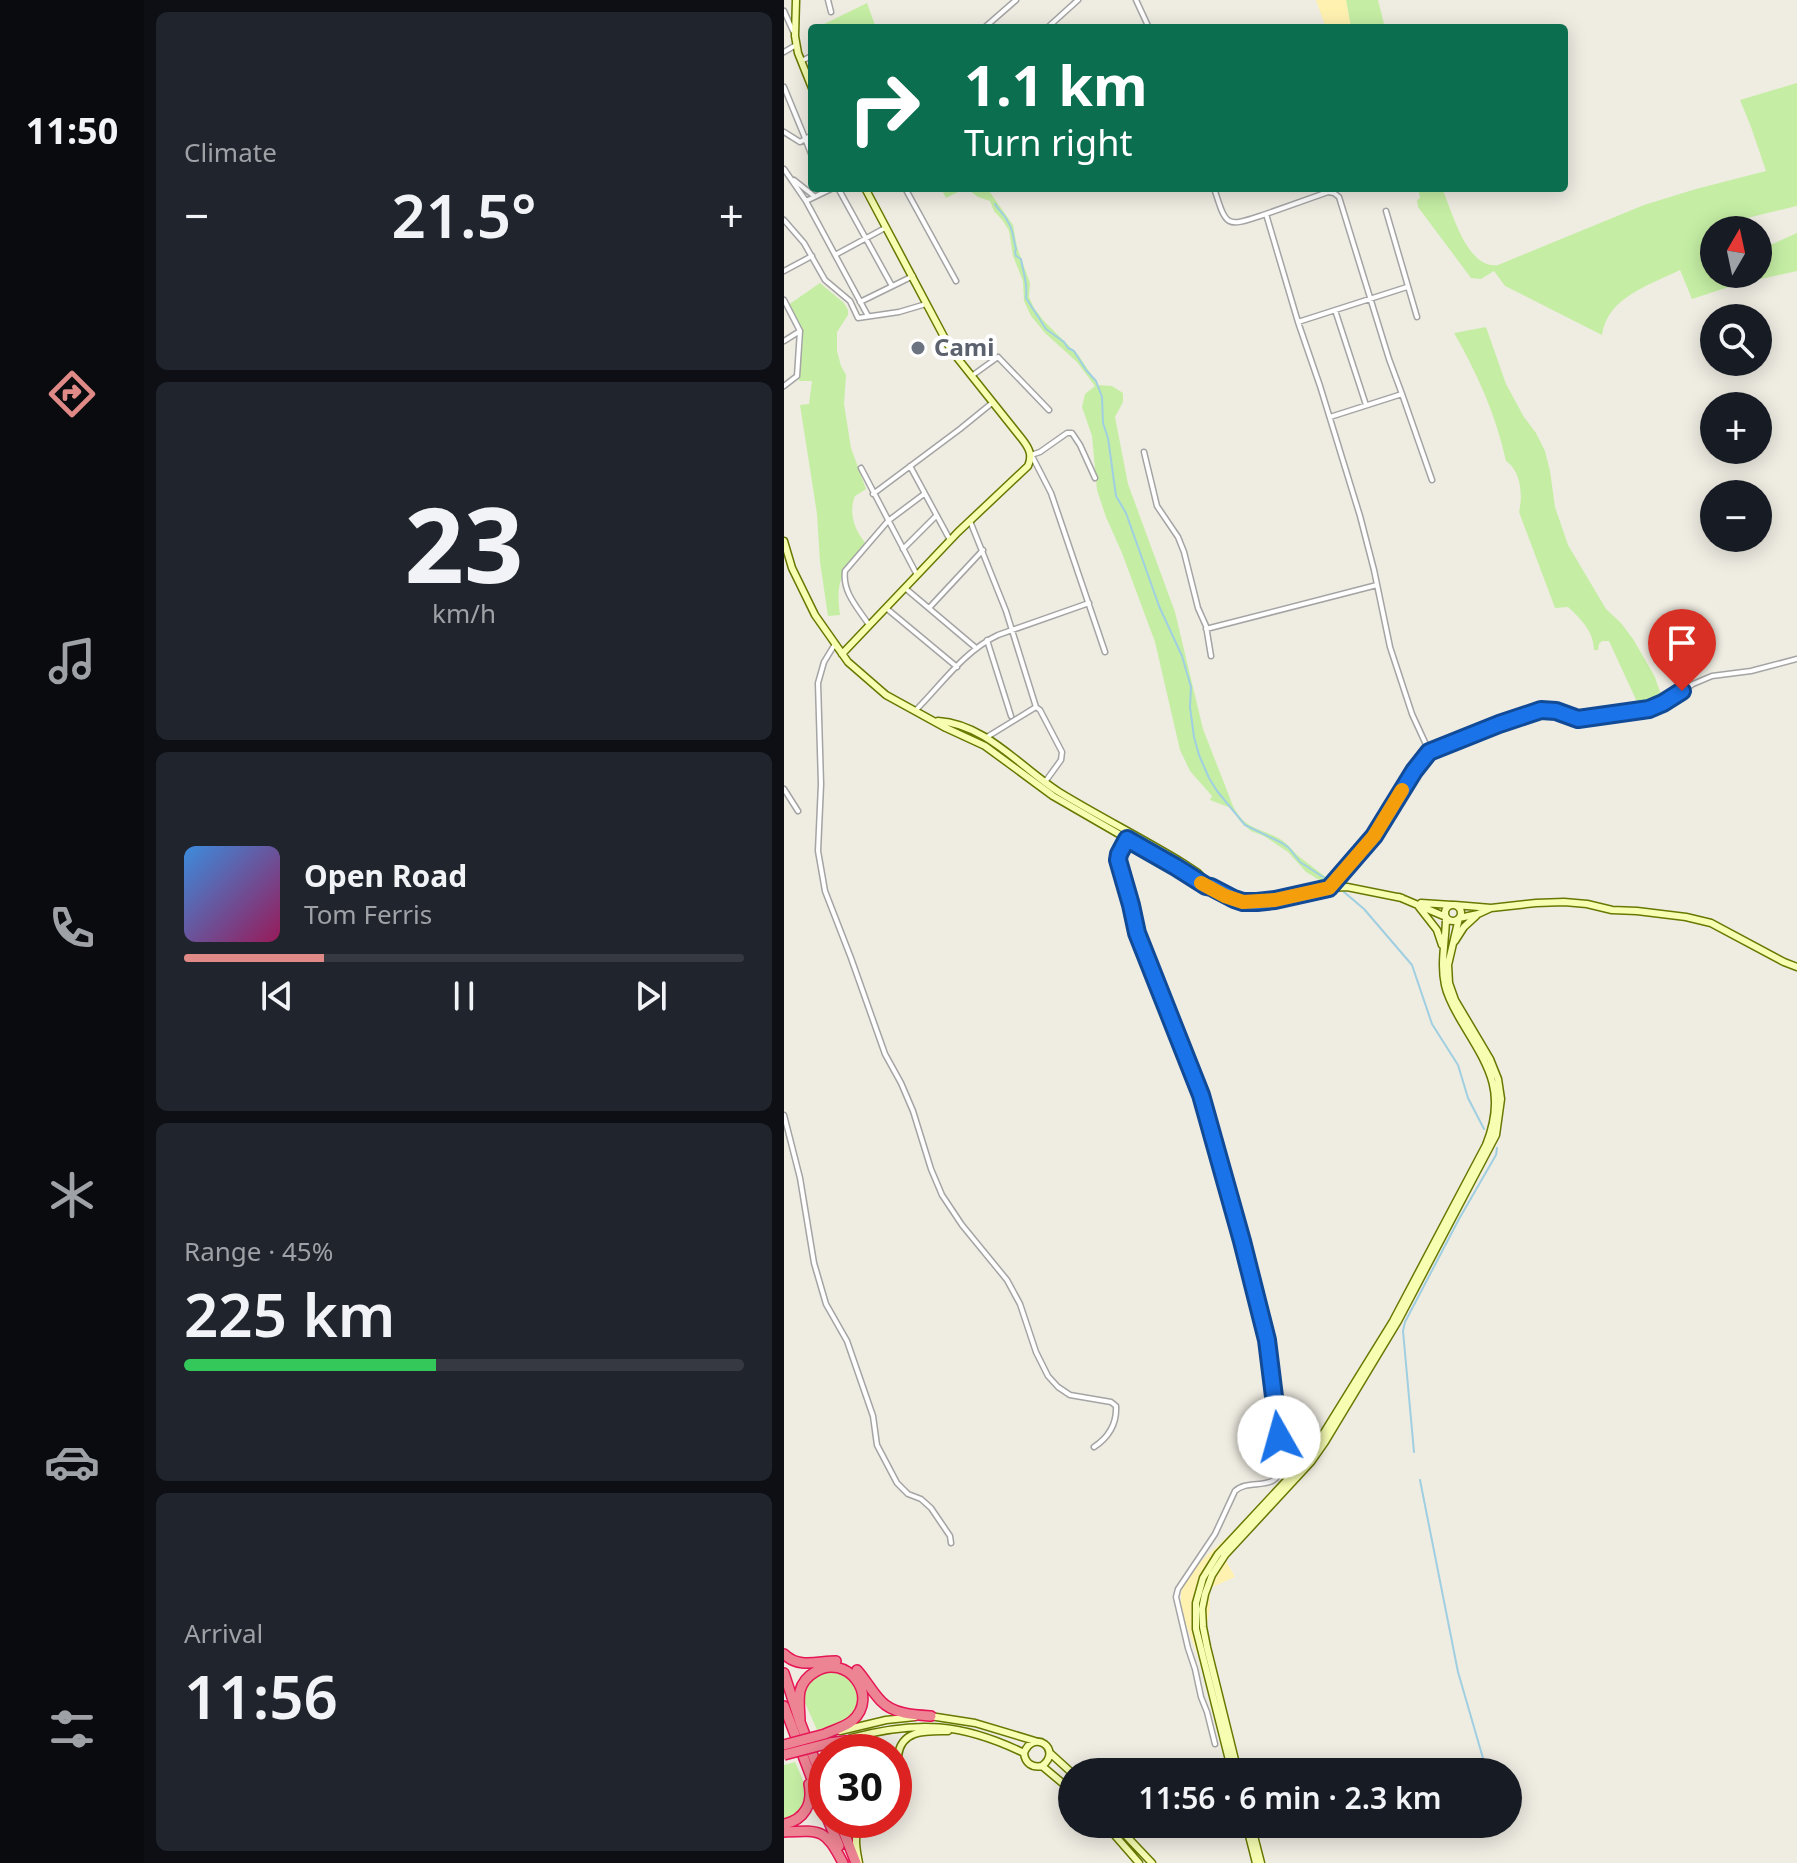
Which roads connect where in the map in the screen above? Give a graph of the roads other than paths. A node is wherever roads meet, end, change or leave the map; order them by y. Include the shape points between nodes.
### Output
1 (796, 0) edge
2 (828, 0) edge
3 (1016, 0) edge
4 (1078, 0) edge
5 (1136, 0) edge
6 (1071, 2) edge
7 (784, 11) edge
8 (831, 12) dead end
9 (989, 24) edge
10 (1051, 24) edge
11 (1147, 24) edge
12 (795, 36) junction
13 (796, 45) junction
14 (784, 52) edge
15 (808, 58) edge
16 (801, 61) junction
17 (808, 78) edge
18 (784, 87) edge
19 (784, 133) edge
20 (808, 137) edge
21 (805, 138) junction
22 (808, 140) edge
23 (808, 146) edge
24 (784, 169) edge
25 (789, 176) junction
26 (808, 191) edge
27 (809, 192) edge
28 (825, 192) edge
29 (838, 192) edge
30 (867, 192) edge
31 (907, 192) edge
32 (1215, 192) edge
33 (814, 196) junction
34 (806, 201) junction
35 (1386, 211) dead end
36 (1266, 214) junction
37 (784, 220) edge
38 (886, 227) junction
39 (866, 237) junction
40 (835, 255) junction
41 (812, 256) junction
42 (784, 271) edge
43 (913, 276) junction
44 (956, 281) dead end
45 (892, 286) junction
46 (1407, 287) junction
47 (784, 300) edge
48 (1370, 300) junction
49 (860, 302) junction
50 (926, 304) junction
51 (1335, 310) junction
52 (868, 316) junction
53 (1417, 317) dead end
54 (1298, 322) junction
55 (800, 331) junction
56 (784, 341) edge
57 (971, 376) junction
58 (784, 386) edge
59 (1402, 394) junction
60 (992, 403) junction
61 (1366, 405) junction
62 (1049, 410) dead end
63 (1330, 417) junction
64 (1144, 452) dead end
65 (1031, 455) junction
66 (910, 466) junction
67 (861, 468) dead end
68 (1095, 478) dead end
69 (1432, 480) dead end
70 (873, 494) junction
71 (924, 494) junction
72 (936, 516) junction
73 (888, 521) junction
74 (970, 521) junction
75 (950, 540) junction
76 (784, 541) edge
77 (903, 549) junction
78 (983, 550) junction
79 (785, 556) edge
80 (917, 575) junction
81 (1377, 585) junction
82 (905, 588) junction
83 (1089, 603) junction
84 (886, 608) junction
85 (929, 608) junction
86 (869, 625) junction
87 (1206, 629) junction
88 (1012, 630) junction
89 (987, 640) junction
90 (835, 644) junction
91 (976, 648) junction
92 (1105, 652) dead end
93 (842, 654) junction
94 (1211, 656) dead end
95 (1797, 659) edge
96 (957, 667) junction
97 (1036, 707) junction
98 (915, 712) junction
99 (1011, 716) dead end
100 (934, 721) junction
101 (986, 738) junction
102 (1429, 752) junction
103 (1045, 782) junction
104 (784, 789) edge
105 (798, 811) dead end
106 (1127, 839) junction
107 (1211, 887) junction
108 (1329, 888) junction
109 (1399, 897) junction
110 (1417, 905) junction
111 (1454, 905) junction
112 (1491, 908) junction
113 (1478, 914) junction
114 (1446, 917) junction
115 (1459, 918) junction
116 (1451, 947) junction
117 (1444, 952) junction
118 (1797, 967) edge
119 (784, 1115) edge
120 (1094, 1447) dead end
121 (951, 1543) dead end
122 (784, 1654) edge
123 (784, 1673) edge
124 (784, 1706) edge
125 (784, 1713) edge
126 (931, 1716) junction
127 (795, 1724) junction
128 (960, 1730) junction
129 (835, 1734) edge
130 (843, 1734) edge
131 (859, 1734) edge
132 (912, 1735) edge
133 (1035, 1741) junction
134 (808, 1742) edge
135 (1215, 1744) dead end
136 (784, 1745) edge
137 (808, 1746) edge
138 (1024, 1753) junction
139 (1050, 1753) junction
140 (784, 1755) edge
141 (808, 1758) edge
142 (1231, 1758) edge
143 (1232, 1758) edge
144 (1058, 1760) edge
145 (1042, 1766) junction
146 (1058, 1779) edge
147 (808, 1805) edge
148 (784, 1824) edge
149 (784, 1832) edge
150 (835, 1838) edge
151 (847, 1838) edge
152 (855, 1838) edge
153 (1117, 1838) edge
154 (1128, 1838) edge
155 (1252, 1838) edge
156 (844, 1863) edge
157 (858, 1863) edge
158 (1139, 1863) edge
159 (1152, 1863) edge
160 (1258, 1863) edge

1 - 12 street
2 - 8 street
3 - 9 street
4 - 6 street
5 - 11 street
6 - 10 street
7 - 12 street
12 - 13 street
13 - 14 street
13 - 16 street
15 - 16 street
16 - 17 street
18 - 21 street
19 - 21 street via 800,142
20 - 21 street
21 - 22 street
21 - 23 street
24 - 25 street
25 - 26 street
25 - 34 street
27 - 33 street
28 - 33 street
29 - 39 street
30 - 38 street
31 - 44 street
32 - 36 street via 1229,222
33 - 34 street
34 - 40 street
35 - 46 street
36 - 48 street via 1325,193 1337,195
36 - 54 street
37 - 41 street
38 - 39 street
38 - 43 street
39 - 40 street
39 - 45 street
40 - 49 street
41 - 42 street
41 - 52 street via 858,318
43 - 45 street
43 - 50 street
45 - 49 street
46 - 48 street
46 - 53 street
47 - 55 street
48 - 51 street
48 - 59 street
49 - 52 street
50 - 52 street
50 - 57 street
51 - 54 street
51 - 61 street
54 - 63 street
55 - 56 street
55 - 58 street via 797,376
57 - 60 street
57 - 62 street via 998,357
59 - 61 street
59 - 69 street
60 - 65 street
60 - 66 street
61 - 63 street
63 - 81 street
64 - 87 street via 1157,506 1180,542
65 - 68 street via 1072,433
65 - 74 street via 1028,466
65 - 83 street via 1051,493
66 - 70 street
66 - 71 street
67 - 70 street
70 - 73 street
71 - 72 street
71 - 73 street
72 - 75 street
72 - 77 street
73 - 77 street
73 - 86 street via 845,571 843,581
74 - 75 street
74 - 78 street
75 - 80 street
76 - 79 street
77 - 80 street
78 - 85 street
78 - 88 street
79 - 90 street
80 - 82 street
81 - 87 street
81 - 102 street via 1390,647
82 - 84 street
82 - 85 street
83 - 88 street
83 - 92 street
84 - 86 street
84 - 96 street
85 - 91 street
86 - 93 street
87 - 94 street
88 - 89 street
88 - 97 street
89 - 91 street
89 - 99 street
90 - 93 street
90 - 120 street via 818,683 818,851 825,891 942,1195 1007,1280 1048,1376 1070,1395 1116,1406 1111,1432
91 - 96 street
93 - 98 street via 886,695
95 - 102 street via 1712,676 1649,709 1578,719 1541,710
96 - 98 street
97 - 101 street
97 - 103 street via 1062,755
98 - 100 street
100 - 101 street via 958,724
100 - 106 street via 985,746 1053,796
101 - 103 street
102 - 108 street via 1374,836
103 - 107 street via 1183,863
104 - 105 street
106 - 107 street
106 - 135 street via 1118,860 1137,933 1201,1095 1256,1290 1282,1465 1266,1484 1235,1491 1176,1597
107 - 108 street via 1243,902
108 - 109 street
109 - 110 street
109 - 111 street
110 - 114 street
110 - 117 street via 1437,930
111 - 112 street
111 - 114 street via 1446,909
111 - 115 street
112 - 113 street
112 - 118 street via 1564,902 1686,917 1711,923
113 - 115 street
113 - 116 street
114 - 115 street
114 - 117 street
115 - 116 street
116 - 143 street via 1449,983 1455,1000 1498,1079 1496,1135 1398,1321 1325,1442 1212,1575 1202,1609 1203,1627
117 - 142 street via 1450,1000 1493,1079 1491,1131 1393,1321 1315,1447 1218,1554 1203,1578 1196,1629
119 - 121 street via 814,1263 873,1416 877,1445 897,1483 931,1508
122 - 126 highway via 802,1664 847,1663 890,1709
123 - 127 highway
124 - 127 highway
125 - 127 highway
126 - 130 street via 886,1720
126 - 133 street
127 - 129 highway via 800,1693 810,1676 827,1667 844,1669 857,1680 862,1705
127 - 141 highway
128 - 131 street via 903,1727
128 - 132 street
128 - 138 street
133 - 138 street
133 - 139 street
134 - 136 highway, bridge
137 - 140 highway, bridge
138 - 145 street via 1029,1764
139 - 144 street
139 - 145 street
145 - 146 street
147 - 148 highway via 799,1818
149 - 156 highway via 824,1835
150 - 156 highway
151 - 157 highway
152 - 157 street
153 - 158 street
154 - 159 street
155 - 160 street

